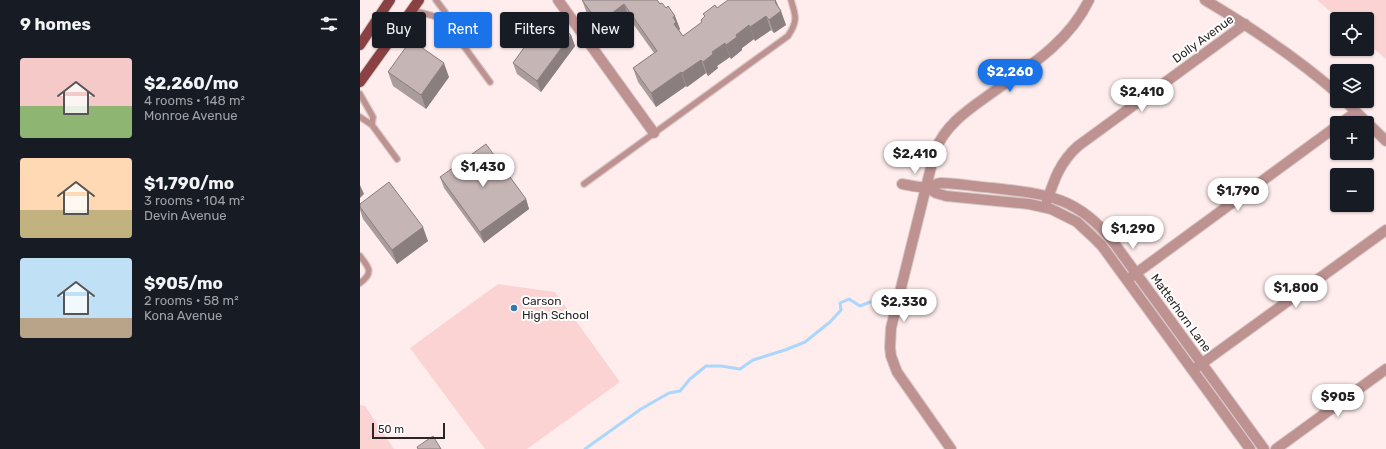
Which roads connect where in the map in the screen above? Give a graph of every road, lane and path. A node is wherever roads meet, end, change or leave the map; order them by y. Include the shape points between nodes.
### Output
1 (390, 0) edge
2 (419, 0) edge
3 (436, 0) edge
4 (558, 0) edge
5 (791, 0) edge
6 (1089, 0) edge
7 (1205, 0) edge
8 (412, 10) junction
9 (445, 12) edge
10 (434, 16) edge
11 (1245, 24) junction
12 (361, 41) edge
13 (465, 48) edge
14 (360, 82) edge
15 (490, 82) dead end
16 (1330, 87) edge
17 (360, 94) edge
18 (1352, 108) edge
19 (1356, 112) junction
20 (1351, 116) edge
21 (360, 117) edge
22 (372, 124) junction
23 (1330, 131) edge
24 (654, 133) junction
25 (1386, 141) edge
26 (397, 159) dead end
27 (584, 184) dead end
28 (902, 184) dead end
29 (926, 187) junction
30 (1049, 196) junction
31 (1045, 207) junction
32 (1386, 230) edge
33 (360, 256) edge
34 (1136, 273) junction
35 (1126, 280) junction
36 (360, 283) edge
37 (1202, 364) junction
38 (1386, 369) edge
39 (1193, 371) junction
40 (951, 449) edge
41 (1250, 449) edge
42 (1264, 449) edge
43 (1276, 449) edge

1 - 12 main road
2 - 8 main road
3 - 9 lane
4 - 24 street
5 - 24 lane via 795,15 794,27 788,36
6 - 29 street via 1074,25 1058,43 948,128 935,151
7 - 11 street
8 - 10 lane
8 - 14 main road
11 - 16 street via 1290,54
11 - 30 street, Dolly Avenue via 1071,152 1059,167
13 - 15 lane
17 - 22 lane via 373,117
18 - 19 street
19 - 20 street
19 - 25 street
21 - 22 lane
22 - 26 lane
23 - 34 street
24 - 27 lane
28 - 29 street, Matterhorn Lane
29 - 30 street, Matterhorn Lane via 942,183
29 - 31 street, Matterhorn Lane via 946,196
29 - 40 street via 891,328 890,346 900,379
30 - 31 street, Dolly Avenue
30 - 34 street, Matterhorn Lane via 1075,207 1094,221
31 - 35 street, Matterhorn Lane via 1069,217 1084,228 1102,246
32 - 37 street
33 - 36 lane via 369,273
34 - 35 street
34 - 37 street, Matterhorn Lane
35 - 39 street, Matterhorn Lane
37 - 39 street
37 - 42 street, Matterhorn Lane
38 - 43 street
39 - 41 street, Matterhorn Lane

